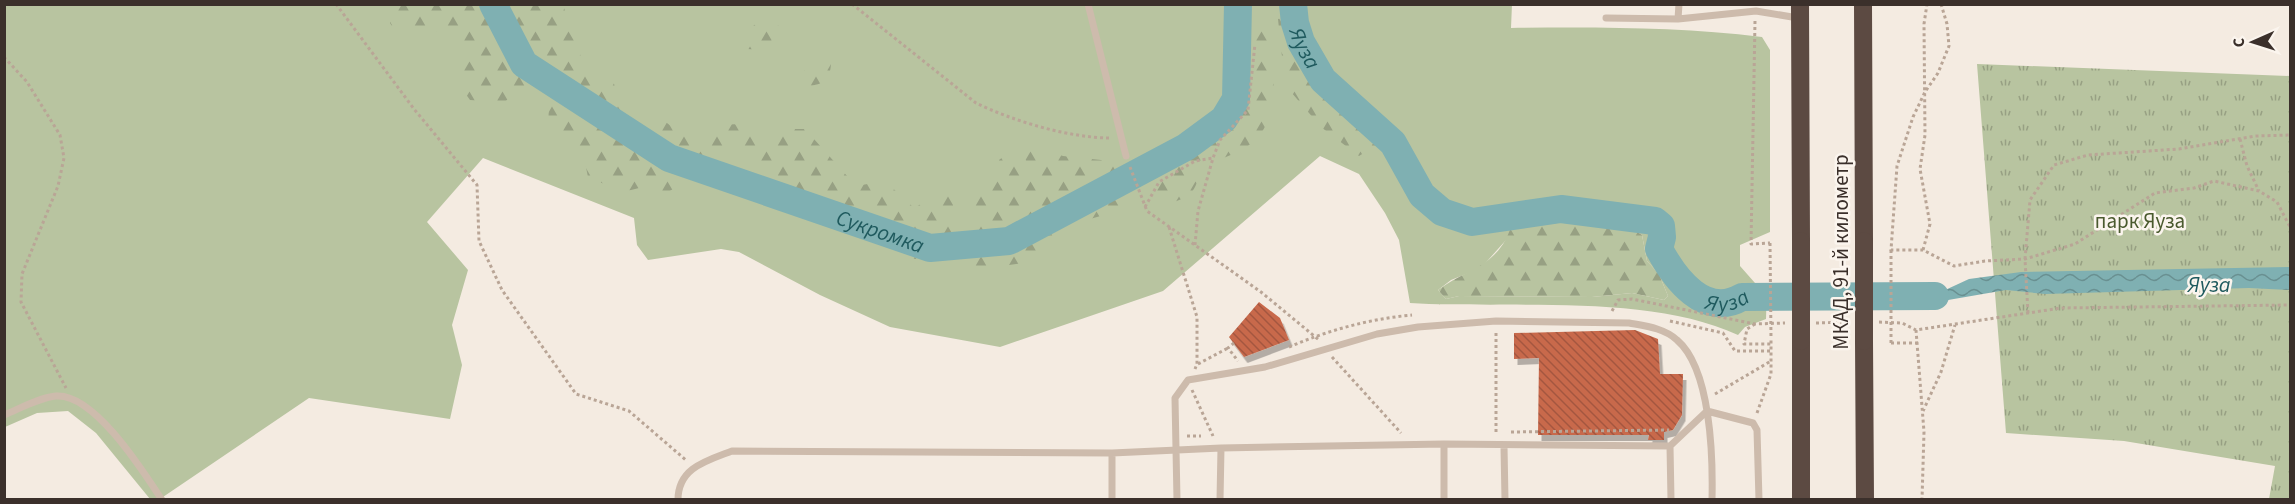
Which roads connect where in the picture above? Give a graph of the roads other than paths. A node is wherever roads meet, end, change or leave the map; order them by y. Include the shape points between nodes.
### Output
1 (1088, 4) edge
2 (1679, 4) edge
3 (1863, 4) edge
4 (1801, 11) edge
5 (1606, 18) dead end
6 (1678, 19) junction
7 (1126, 156) road end
8 (1707, 411) junction
9 (4, 415) edge
10 (1444, 444) junction
11 (1504, 446) junction
12 (1670, 446) junction
13 (1221, 448) junction
14 (1176, 450) junction
15 (1112, 453) junction
16 (162, 500) edge
17 (678, 500) edge
18 (1112, 500) edge
19 (1177, 500) edge
20 (1220, 500) edge
21 (1444, 500) edge
22 (1505, 500) edge
23 (1671, 500) edge
24 (1712, 500) edge
25 (1759, 500) edge
26 (1802, 500) edge
27 (1865, 500) edge

1 - 7 lane
2 - 6 lane
3 - 27 highway, МКАД, 91-й километр, bridge
4 - 6 lane
4 - 26 highway, МКАД, 91-й километр, bridge
5 - 6 lane
8 - 12 lane
8 - 14 lane via 1694,365 1683,346 1655,328 1591,321 1496,321 1377,334 1265,367 1188,380 1175,398
8 - 24 lane via 1713,455
8 - 25 lane via 1753,423 1759,437
9 - 16 lane via 39,400 70,398 90,409 120,441
10 - 11 lane
10 - 13 lane
10 - 21 lane
11 - 12 lane
11 - 22 lane
12 - 23 lane
13 - 14 lane
13 - 20 lane
14 - 15 lane
14 - 19 lane
15 - 17 lane via 732,451 693,466 678,487
15 - 18 lane

